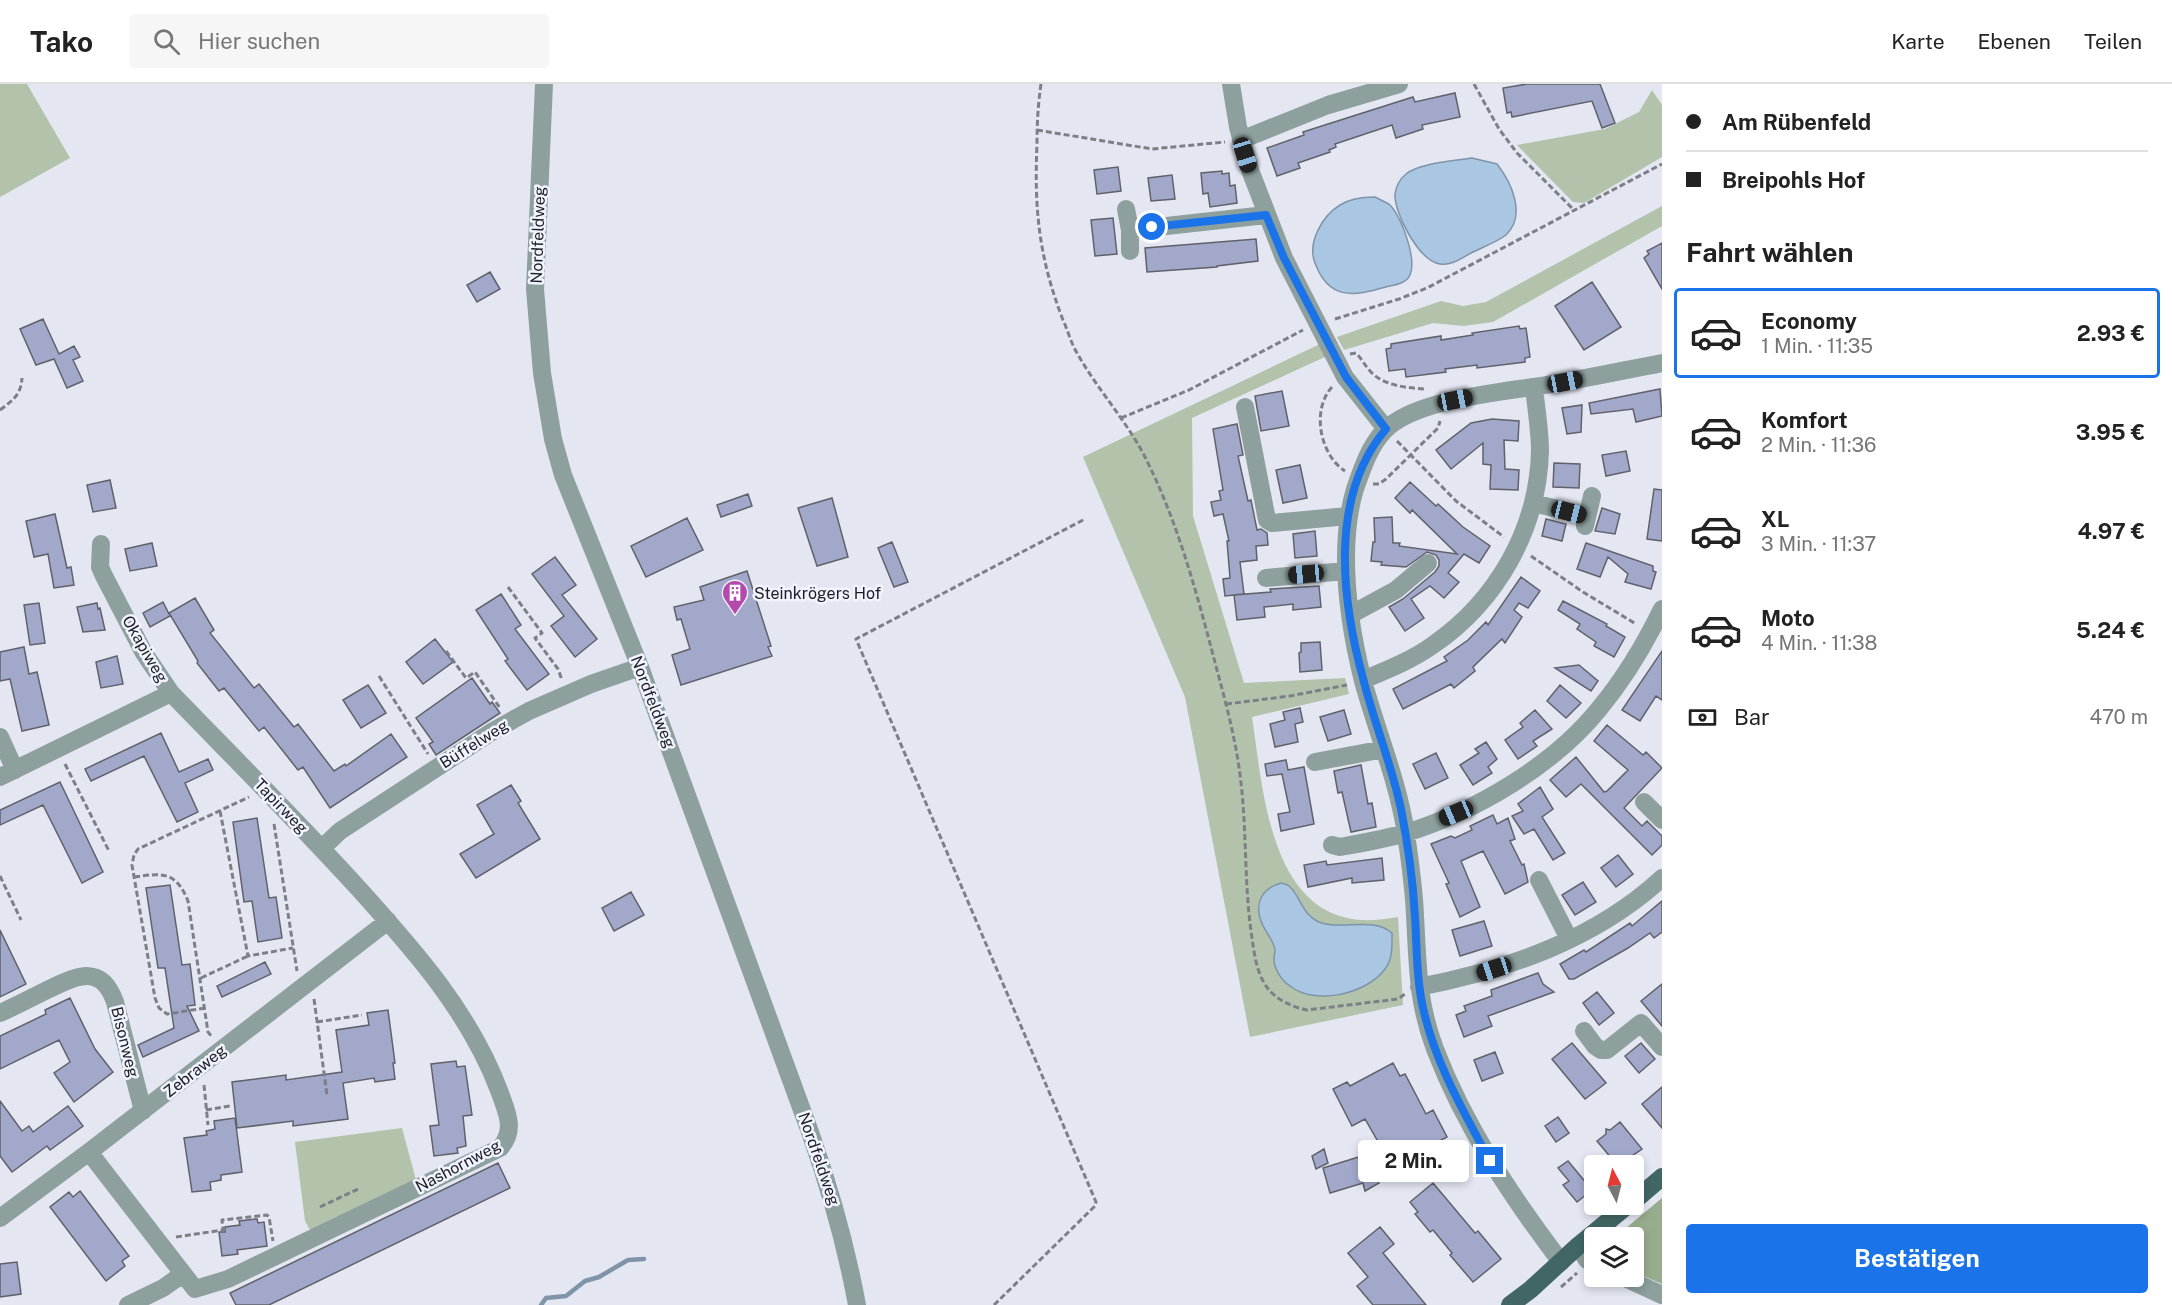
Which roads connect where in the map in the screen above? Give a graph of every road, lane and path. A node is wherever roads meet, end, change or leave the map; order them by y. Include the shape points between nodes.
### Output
1 (544, 84) edge
2 (1041, 84) edge
3 (1231, 84) edge
4 (1399, 84) edge
5 (1474, 84) edge
6 (1037, 130) junction
7 (1241, 140) junction
8 (1662, 164) edge
9 (1126, 209) dead end
10 (1574, 210) junction
11 (1266, 215) junction
12 (1130, 230) junction
13 (1130, 251) dead end
14 (1318, 324) junction
15 (1662, 363) edge
16 (22, 378) dead end
17 (1534, 387) junction
18 (1245, 407) dead end
19 (0, 410) edge
20 (1121, 418) junction
21 (1386, 429) junction
22 (1592, 496) dead end
23 (1533, 503) junction
24 (1348, 516) junction
25 (1085, 519) dead end
26 (101, 544) dead end
27 (1428, 563) dead end
28 (1346, 571) junction
29 (1266, 578) dead end
30 (508, 587) dead end
31 (1662, 609) edge
32 (1350, 615) junction
33 (446, 651) dead end
34 (640, 667) junction
35 (379, 676) dead end
36 (1363, 680) junction
37 (171, 693) junction
38 (567, 693) junction
39 (1226, 704) junction
40 (510, 722) junction
41 (0, 738) edge
42 (1384, 748) junction
43 (58, 749) junction
44 (1315, 762) dead end
45 (436, 767) junction
46 (8, 773) edge
47 (263, 787) junction
48 (1644, 802) dead end
49 (279, 804) junction
50 (220, 810) junction
51 (1662, 820) edge
52 (1406, 833) junction
53 (1332, 845) dead end
54 (322, 848) junction
55 (109, 851) dead end
56 (0, 876) edge
57 (134, 878) junction
58 (1662, 878) edge
59 (1539, 880) dead end
60 (21, 921) dead end
61 (388, 921) junction
62 (1569, 939) junction
63 (293, 948) junction
64 (248, 956) junction
65 (200, 979) junction
66 (304, 986) junction
67 (1419, 987) junction
68 (205, 1008) junction
69 (0, 1013) edge
70 (362, 1015) dead end
71 (317, 1022) junction
72 (1584, 1031) dead end
73 (1662, 1047) edge
74 (220, 1051) junction
75 (201, 1066) junction
76 (327, 1095) dead end
77 (230, 1106) dead end
78 (206, 1110) junction
79 (143, 1111) junction
80 (208, 1125) dead end
81 (89, 1152) junction
82 (1662, 1177) edge
83 (358, 1189) dead end
84 (1644, 1192) edge
85 (320, 1207) dead end
86 (1616, 1215) edge
87 (0, 1218) edge
88 (162, 1246) junction
89 (1578, 1246) junction
90 (278, 1255) junction
91 (1584, 1255) edge
92 (1561, 1262) junction
93 (183, 1274) junction
94 (1644, 1287) edge
95 (1662, 1295) edge
96 (128, 1305) edge
97 (857, 1305) edge
98 (994, 1305) edge
99 (1510, 1305) edge

1 - 34 street, Nordfeldweg via 536,289 547,411 563,475
2 - 6 path
3 - 7 street
4 - 7 street via 1328,105
5 - 10 path via 1517,153
6 - 7 path via 1152,149
6 - 20 path via 1035,188 1047,275 1075,351
7 - 11 street
8 - 10 path
9 - 12 street
10 - 14 path via 1427,288
11 - 12 street
11 - 14 street
12 - 13 street
14 - 20 path via 1189,390
14 - 21 street via 1349,382
15 - 17 street
16 - 19 path via 21,390
17 - 21 street via 1422,409
17 - 23 street via 1540,449
18 - 24 street via 1267,520 1272,523
20 - 39 path via 1145,458 1173,522
21 - 24 street via 1371,449
22 - 23 street via 1586,522
23 - 36 street via 1509,564 1478,606 1433,645
24 - 28 street
25 - 98 path via 856,639 1096,1202
26 - 37 street, Okapiweg via 100,567 104,576 144,653
27 - 32 street via 1396,590
28 - 29 street
28 - 32 street
30 - 38 path via 542,633 535,638 558,669
31 - 52 street via 1620,681 1576,733 1505,788 1473,806
32 - 36 street
33 - 40 path via 466,678 475,672
34 - 38 street, Büffelweg
34 - 97 street, Nordfeldweg via 814,1142 836,1207
35 - 45 path
36 - 39 path via 1317,692
36 - 42 street
37 - 43 street, Okapiweg
37 - 47 street, Tapirweg
38 - 40 street, Büffelweg
39 - 67 path via 1241,785 1251,927 1262,980 1270,992 1293,1007 1307,1010 1398,999
40 - 45 street, Büffelweg
41 - 46 street, Okapiweg
42 - 44 street
42 - 52 street
43 - 46 street, Okapiweg
43 - 55 path
45 - 54 street, Büffelweg via 340,831
47 - 49 street, Tapirweg
47 - 50 path
48 - 51 street
49 - 54 street, Tapirweg
49 - 63 path via 272,810
50 - 57 path via 138,849 134,855
50 - 64 path
52 - 53 street via 1340,847
52 - 67 street
54 - 61 street, Tapirweg
56 - 60 path
57 - 65 path via 160,873 183,887
57 - 68 path via 159,1008 167,1014
58 - 62 street via 1638,898
59 - 62 street
61 - 66 street, Zebraweg
61 - 90 street, Nashornweg via 431,972 474,1037 498,1088 509,1134 500,1148
62 - 67 street via 1480,973
63 - 64 path
63 - 66 path via 297,976
64 - 65 path
65 - 68 path
66 - 71 path via 314,998
66 - 74 street, Zebraweg
67 - 92 street via 1436,1050 1468,1120 1501,1178
68 - 74 path via 208,1032
69 - 79 street, Bisonweg via 80,976 105,982 115,1002
70 - 71 path
71 - 76 path
72 - 73 street via 1594,1046 1607,1050 1641,1023
74 - 75 street, Zebraweg
75 - 78 path
75 - 79 street, Zebraweg
77 - 78 path
78 - 80 path
79 - 81 street, Zebraweg
81 - 87 street, Zebraweg
81 - 88 street, Nashornweg
82 - 84 main road
83 - 85 path
86 - 89 main road
88 - 90 path via 178,1235 223,1230 222,1220 267,1215
88 - 93 street, Nashornweg
89 - 91 street
89 - 92 main road
90 - 93 street, Nashornweg via 228,1279 195,1289
92 - 99 main road
93 - 96 street
94 - 95 street

